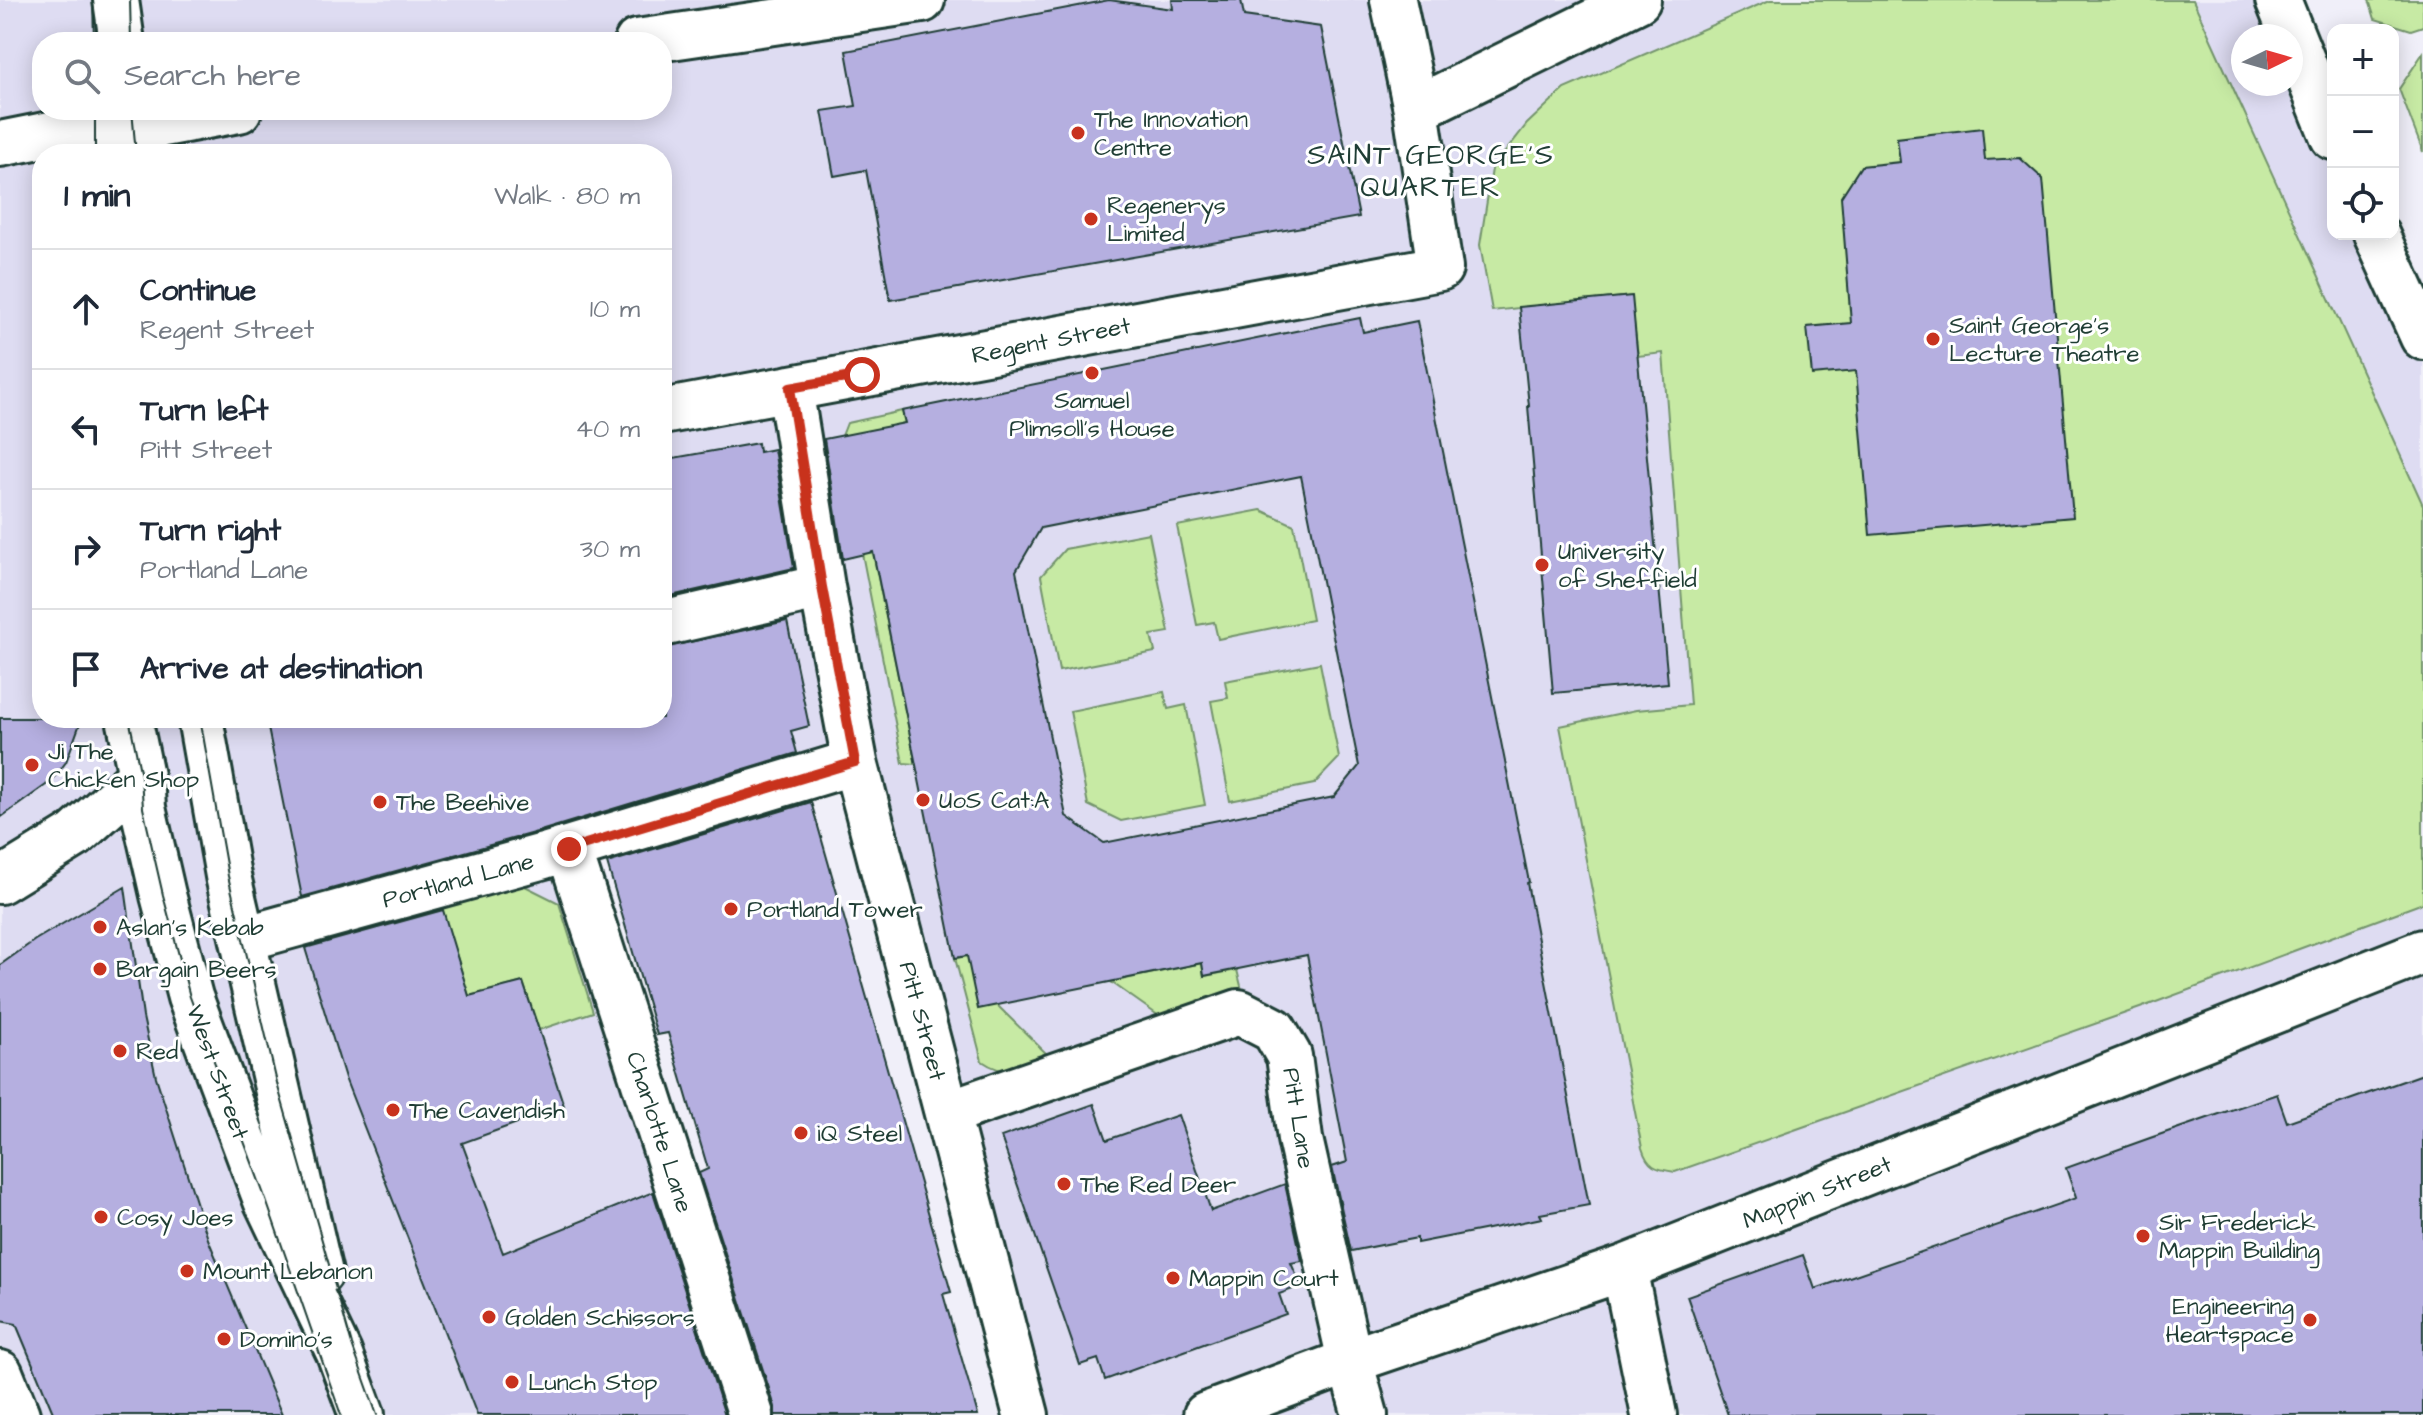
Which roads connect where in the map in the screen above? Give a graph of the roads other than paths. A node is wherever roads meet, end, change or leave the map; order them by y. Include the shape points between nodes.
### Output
1 (107, 0) edge
2 (116, 0) edge
3 (922, 0) edge
4 (1393, 0) edge
5 (1638, 0) edge
6 (2278, 0) edge
7 (104, 32) edge
8 (121, 32) edge
9 (672, 37) edge
10 (1416, 109) junction
11 (186, 120) edge
12 (2327, 122) edge
13 (114, 130) edge
14 (0, 144) edge
15 (2379, 240) edge
16 (2413, 298) edge
17 (2423, 337) edge
18 (790, 388) junction
19 (672, 410) edge
20 (822, 587) junction
21 (672, 622) edge
22 (131, 728) edge
23 (202, 728) edge
24 (855, 762) junction
25 (141, 776) junction
26 (569, 849) junction
27 (0, 881) edge
28 (243, 939) junction
29 (2423, 952) edge
30 (947, 1113) junction
31 (1624, 1268) junction
32 (339, 1353) junction
33 (1350, 1361) junction
34 (0, 1373) edge
35 (17, 1415) edge
36 (362, 1415) edge
37 (751, 1415) edge
38 (1026, 1415) edge
39 (1206, 1415) edge
40 (1365, 1415) edge
41 (1654, 1415) edge

1 - 7 street
2 - 8 street
3 - 9 street
4 - 10 street
5 - 10 street
6 - 12 street
10 - 18 street, Regent Street via 1440,268
11 - 13 street
13 - 14 street
15 - 16 street
16 - 17 street
18 - 19 street, Regent Street
18 - 20 street, Pitt Street
20 - 21 street
20 - 24 street, Pitt Street
22 - 25 street, West Street
23 - 28 street, West Street
24 - 26 street, Portland Lane
24 - 30 street, Pitt Street
25 - 27 street via 75,835
25 - 32 street, West Street via 143,808 190,997 266,1200
26 - 28 street, Portland Lane
26 - 37 street, Charlotte Lane
28 - 32 street, West Street
29 - 31 street, Mappin Street
30 - 33 street, Pitt Lane via 1239,1012 1274,1030 1289,1056 1300,1139
30 - 38 street, Pitt Street
31 - 33 street, Mappin Street
31 - 41 street
32 - 36 street, West Street
33 - 39 street, Mappin Street
33 - 40 street, Pitt Lane
34 - 35 street

